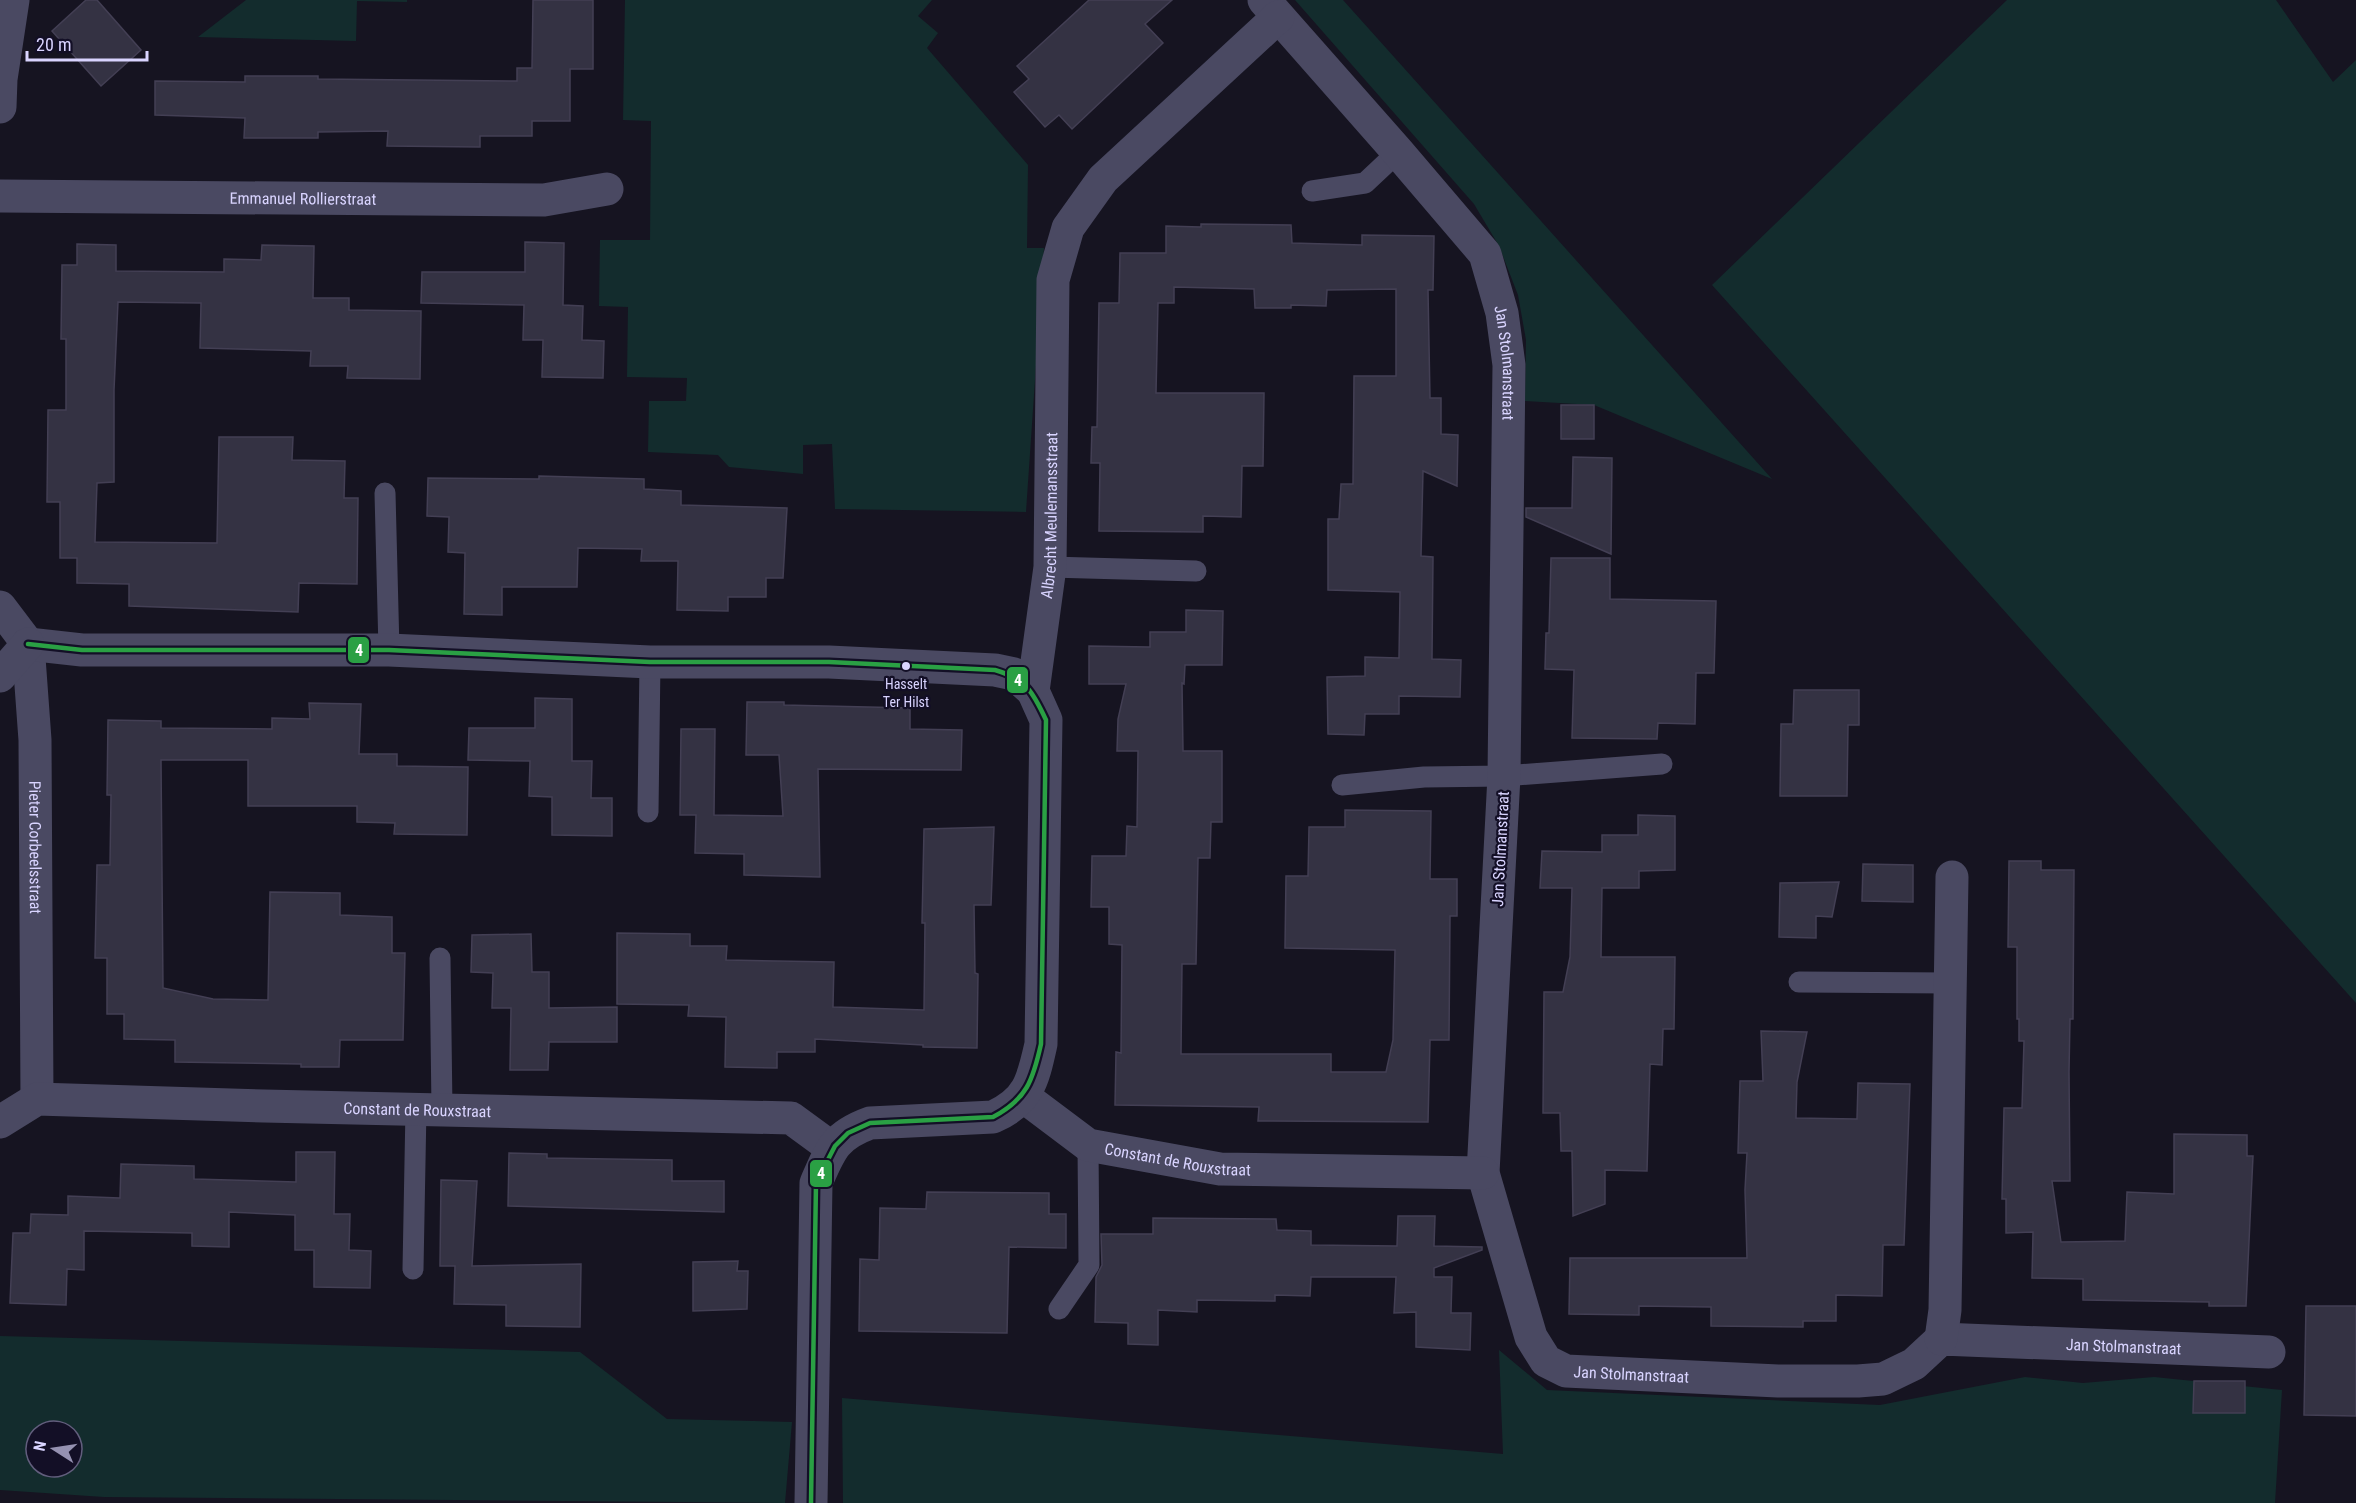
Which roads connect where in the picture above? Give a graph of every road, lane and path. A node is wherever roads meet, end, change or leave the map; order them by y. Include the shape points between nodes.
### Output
1 (13, 0) edge
2 (1271, 8) edge
3 (0, 107) edge
4 (1398, 152) junction
5 (606, 189) dead end
6 (1312, 191) dead end
7 (0, 196) edge
8 (385, 493) dead end
9 (1050, 567) junction
10 (1196, 571) dead end
11 (0, 607) edge
12 (28, 644) junction
13 (388, 650) junction
14 (650, 662) junction
15 (0, 676) edge
16 (1033, 692) junction
17 (1662, 764) dead end
18 (1504, 776) junction
19 (1342, 785) dead end
20 (648, 812) dead end
21 (1952, 877) dead end
22 (440, 958) dead end
23 (1799, 982) dead end
24 (1950, 983) junction
25 (1024, 1097) junction
26 (37, 1099) junction
27 (429, 1108) junction
28 (0, 1122) edge
29 (1088, 1145) junction
30 (832, 1148) junction
31 (1483, 1173) junction
32 (413, 1269) dead end
33 (1059, 1309) dead end
34 (1941, 1339) junction
35 (2269, 1352) dead end
36 (811, 1503) edge

1 - 3 street
2 - 4 street, Jan Stolmanstraat
2 - 9 street, Albrecht Meulemansstraat via 1102,179 1068,228 1053,280
4 - 6 lane via 1365,183
4 - 18 street, Jan Stolmanstraat via 1485,254 1502,313 1509,364
5 - 7 street, Emmanuel Rollierstraat via 544,200
8 - 13 lane
9 - 10 lane
9 - 16 street, Albrecht Meulemansstraat
11 - 12 street
12 - 13 street via 82,650
12 - 15 street
12 - 26 street, Pieter Corbeelsstraat via 34,740
13 - 14 street
14 - 16 street via 829,662 995,670 1014,674
14 - 20 lane
16 - 25 street via 1046,720 1041,1044 1035,1074
17 - 18 lane
18 - 19 lane via 1424,777
18 - 31 street, Jan Stolmanstraat
21 - 24 street
22 - 27 lane
23 - 24 lane
24 - 34 street via 1945,1310
25 - 29 street, Constant de Rouxstraat
25 - 30 street via 993,1117 870,1124 851,1130
26 - 27 street, Constant de Rouxstraat
26 - 28 street
27 - 30 street, Constant de Rouxstraat via 791,1118
27 - 32 lane
29 - 31 street, Constant de Rouxstraat via 1220,1169
29 - 33 lane via 1089,1265
30 - 36 street via 816,1183
31 - 34 street, Jan Stolmanstraat via 1531,1337 1546,1361 1566,1371 1858,1381 1883,1378 1914,1364
34 - 35 street, Jan Stolmanstraat

